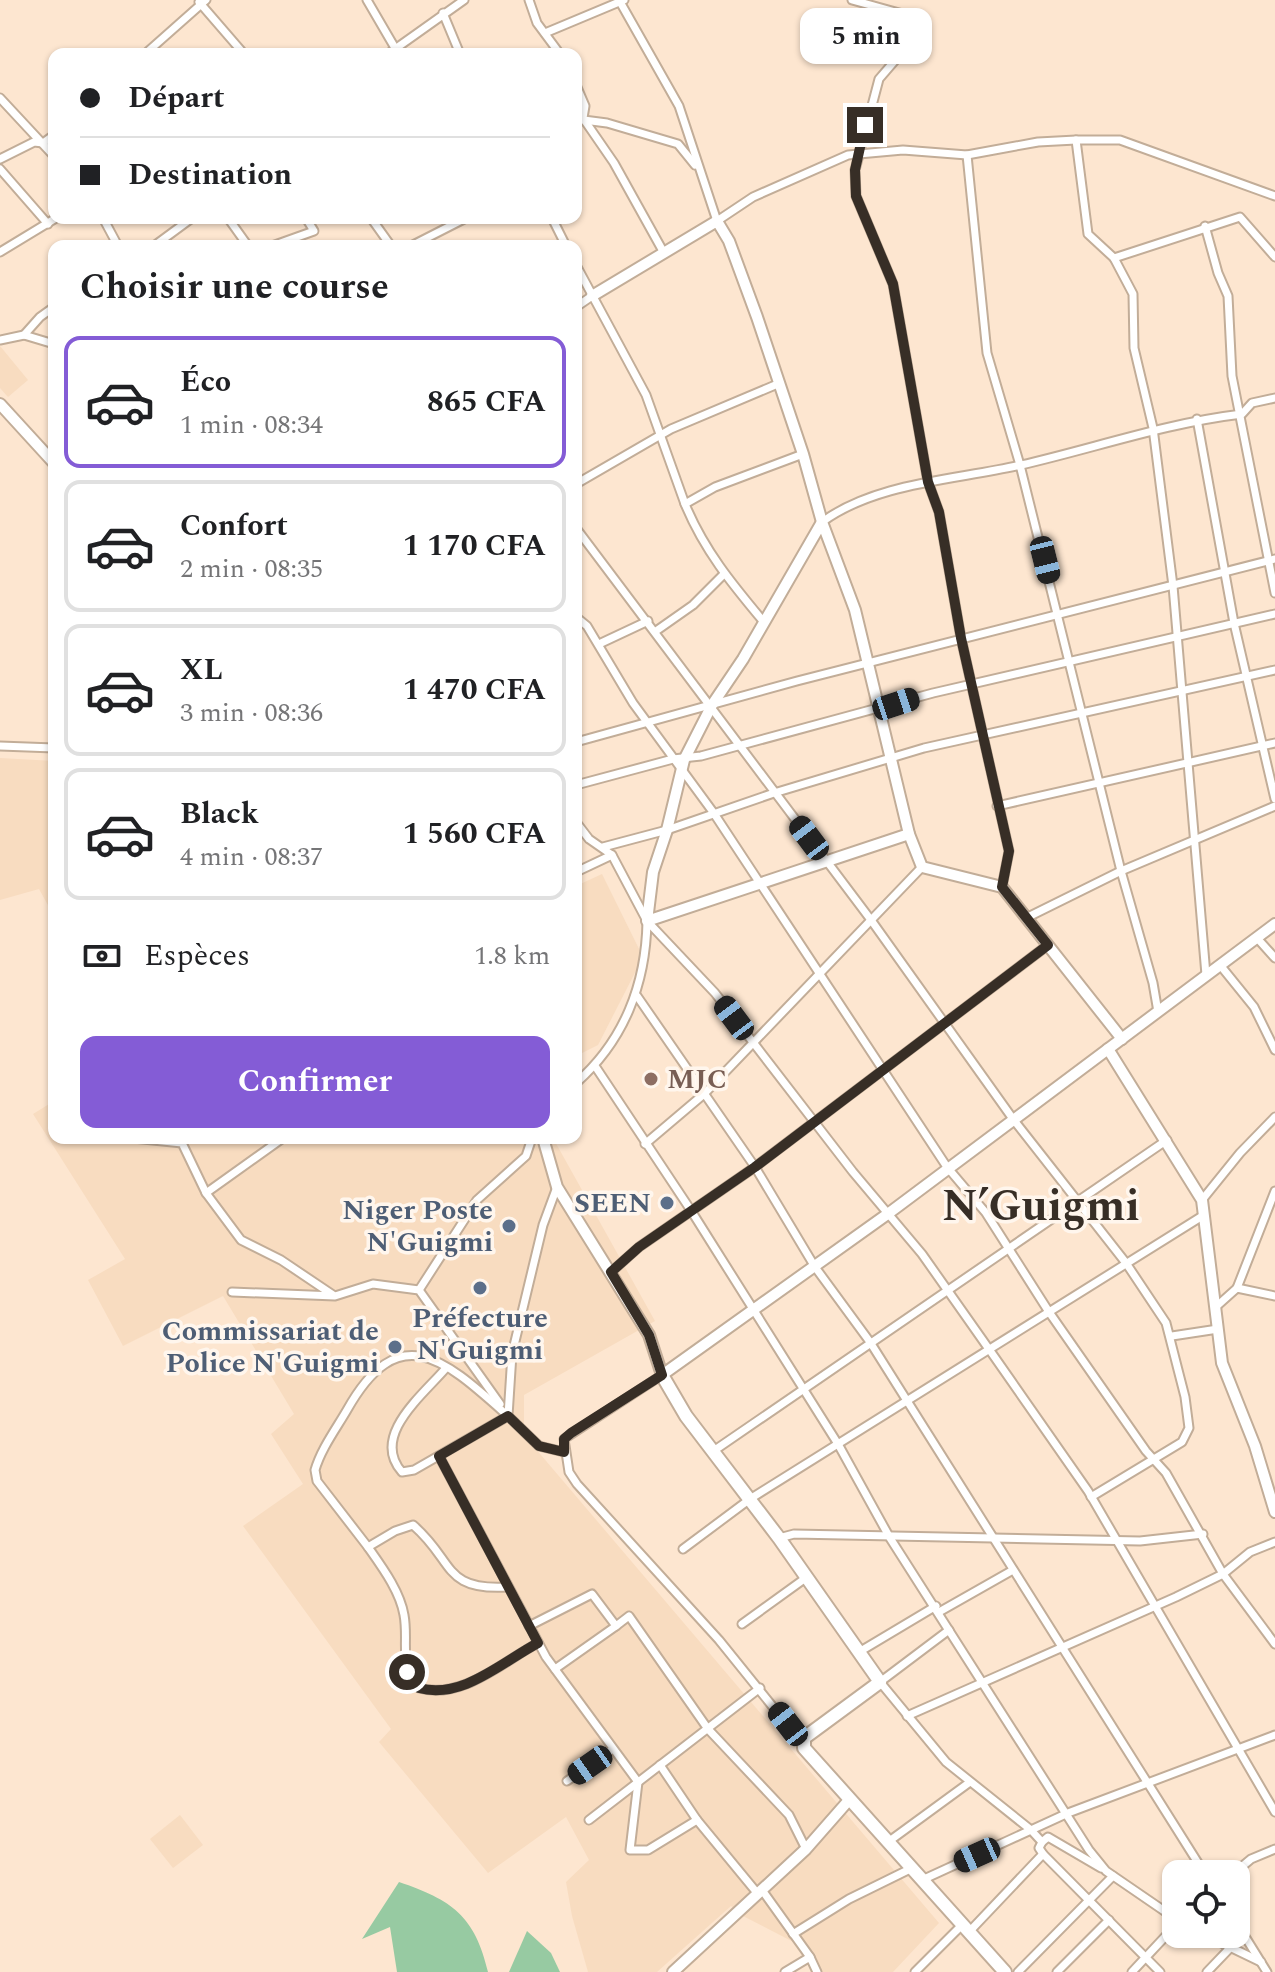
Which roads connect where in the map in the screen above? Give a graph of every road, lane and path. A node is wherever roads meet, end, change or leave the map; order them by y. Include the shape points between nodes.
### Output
1 (367, 0) edge
2 (464, 0) edge
3 (529, 0) edge
4 (621, 0) edge
5 (852, 0) edge
6 (201, 1) edge
7 (443, 13) junction
8 (545, 33) junction
9 (151, 48) edge
10 (239, 48) edge
11 (395, 48) joint
12 (458, 48) edge
13 (556, 48) edge
14 (0, 98) edge
15 (582, 119) edge
16 (582, 122) edge
17 (48, 139) edge
18 (1076, 140) junction
19 (43, 143) junction
20 (48, 149) edge
21 (857, 154) junction
22 (967, 155) junction
23 (0, 159) edge
24 (0, 169) edge
25 (699, 170) junction
26 (1274, 196) edge
27 (717, 221) junction
28 (48, 224) joint
29 (184, 224) edge
30 (310, 224) edge
31 (454, 224) edge
32 (1205, 226) junction
33 (162, 240) edge
34 (289, 240) edge
35 (423, 240) edge
36 (0, 252) edge
37 (664, 253) junction
38 (1275, 257) edge
39 (1114, 258) junction
40 (582, 277) edge
41 (592, 296) junction
42 (582, 303) edge
43 (48, 311) edge
44 (24, 335) junction
45 (0, 340) edge
46 (48, 342) edge
47 (780, 383) junction
48 (1275, 398) edge
49 (0, 404) edge
50 (1242, 414) junction
51 (1197, 419) junction
52 (1153, 428) junction
53 (661, 434) junction
54 (803, 454) junction
55 (48, 456) edge
56 (1020, 465) junction
57 (582, 480) edge
58 (928, 482) junction
59 (685, 504) junction
60 (822, 522) junction
61 (582, 536) edge
62 (1271, 560) edge
63 (1224, 573) junction
64 (723, 575) junction
65 (1173, 586) junction
66 (1275, 593) edge
67 (1059, 614) junction
68 (1275, 614) edge
69 (648, 621) junction
70 (763, 621) junction
71 (582, 622) edge
72 (1234, 623) junction
73 (656, 631) junction
74 (1178, 637) junction
75 (961, 638) junction
76 (599, 644) junction
77 (869, 663) junction
78 (1070, 664) junction
79 (1275, 670) edge
80 (1249, 675) junction
81 (971, 684) junction
82 (1182, 689) junction
83 (712, 705) junction
84 (880, 709) junction
85 (1080, 712) junction
86 (649, 723) junction
87 (982, 736) junction
88 (582, 740) edge
89 (1275, 743) edge
90 (739, 745) junction
91 (1264, 745) junction
92 (0, 746) edge
93 (48, 748) edge
94 (679, 759) junction
95 (892, 759) junction
96 (1187, 761) junction
97 (682, 775) junction
98 (1098, 781) junction
99 (582, 783) edge
100 (774, 793) junction
101 (1275, 799) edge
102 (997, 806) junction
103 (1275, 806) edge
104 (713, 812) junction
105 (582, 830) edge
106 (667, 830) junction
107 (909, 834) junction
108 (1196, 841) junction
109 (603, 847) junction
110 (612, 855) junction
111 (826, 861) junction
112 (922, 867) junction
113 (582, 869) edge
114 (1121, 871) junction
115 (760, 884) junction
116 (1002, 887) junction
117 (1026, 918) junction
118 (871, 920) junction
119 (647, 921) junction
120 (1275, 924) edge
121 (1257, 938) junction
122 (1048, 945) junction
123 (1275, 958) edge
124 (1220, 965) junction
125 (818, 971) junction
126 (1206, 975) junction
127 (637, 996) junction
128 (1158, 1012) junction
129 (947, 1024) junction
130 (1122, 1039) junction
131 (753, 1044) junction
132 (1108, 1049) junction
133 (1275, 1050) edge
134 (595, 1066) junction
135 (884, 1072) junction
136 (582, 1078) edge
137 (704, 1094) junction
138 (1275, 1117) edge
139 (1013, 1119) junction
140 (812, 1121) junction
141 (1167, 1140) junction
142 (182, 1144) edge
143 (275, 1144) edge
144 (530, 1144) edge
145 (545, 1144) edge
146 (645, 1144) junction
147 (755, 1167) junction
148 (947, 1167) junction
149 (557, 1187) junction
150 (1275, 1191) edge
151 (206, 1193) junction
152 (1079, 1200) junction
153 (1202, 1200) junction
154 (692, 1212) junction
155 (889, 1213) junction
156 (1204, 1215) junction
157 (1008, 1249) junction
158 (1126, 1263) junction
159 (815, 1267) junction
160 (611, 1272) junction
161 (1237, 1288) junction
162 (419, 1290) junction
163 (947, 1290) junction
164 (232, 1292) dead end
165 (335, 1296) junction
166 (1275, 1296) edge
167 (1218, 1305) junction
168 (753, 1312) junction
169 (1049, 1312) junction
170 (1218, 1329) junction
171 (1172, 1336) junction
172 (870, 1342) junction
173 (991, 1352) junction
174 (446, 1368) junction
175 (662, 1375) junction
176 (802, 1389) junction
177 (906, 1402) junction
178 (508, 1416) junction
179 (838, 1444) junction
180 (564, 1452) junction
181 (712, 1452) junction
182 (439, 1456) junction
183 (1154, 1460) junction
184 (1091, 1497) junction
185 (750, 1499) junction
186 (1275, 1512) edge
187 (1203, 1534) junction
188 (993, 1536) junction
189 (779, 1538) junction
190 (890, 1538) junction
191 (1116, 1538) junction
192 (1275, 1542) edge
193 (368, 1547) junction
194 (683, 1549) dead end
195 (1013, 1570) junction
196 (1223, 1574) junction
197 (807, 1577) junction
198 (508, 1587) junction
199 (1155, 1605) junction
200 (937, 1609) junction
201 (742, 1624) dead end
202 (529, 1626) junction
203 (616, 1626) junction
204 (949, 1630) junction
205 (538, 1643) junction
206 (1275, 1644) edge
207 (1062, 1646) junction
208 (859, 1652) junction
209 (555, 1669) junction
210 (880, 1682) junction
211 (986, 1683) junction
212 (760, 1688) junction
213 (907, 1716) junction
214 (708, 1729) junction
215 (1275, 1735) edge
216 (802, 1743) junction
217 (1240, 1748) junction
218 (613, 1749) junction
219 (660, 1765) junction
220 (567, 1781) dead end
221 (638, 1782) junction
222 (970, 1782) junction
223 (1149, 1782) junction
224 (849, 1800) junction
225 (1275, 1812) edge
226 (1068, 1813) junction
227 (589, 1820) dead end
228 (697, 1820) junction
229 (1031, 1830) junction
230 (1042, 1842) junction
231 (886, 1844) junction
232 (806, 1849) junction
233 (1275, 1849) edge
234 (1043, 1854) junction
235 (1196, 1860) edge
236 (1250, 1860) edge
237 (910, 1869) junction
238 (1110, 1873) junction
239 (922, 1880) junction
240 (760, 1892) junction
241 (1090, 1900) junction
242 (1162, 1912) edge
243 (1109, 1920) junction
244 (965, 1929) junction
245 (793, 1934) junction
246 (1162, 1937) edge
247 (1250, 1944) edge
248 (1230, 1948) joint
249 (1145, 1956) junction
250 (810, 1957) junction
251 (1261, 1962) junction
252 (673, 1972) edge
253 (785, 1972) edge
254 (817, 1972) edge
255 (915, 1972) edge
256 (1005, 1972) edge
257 (1018, 1972) edge
258 (1057, 1972) edge
259 (1132, 1972) edge
260 (1160, 1972) edge
261 (1207, 1972) edge
262 (1267, 1972) edge

1 - 11 street
2 - 7 street
3 - 8 street
4 - 8 street
4 - 25 street via 679,106
5 - 21 street via 910,16 914,24 904,50 879,79
6 - 9 street
6 - 10 street
7 - 11 street
7 - 12 street
8 - 13 street
14 - 19 street
15 - 25 street via 678,144
16 - 37 street via 614,163
17 - 19 street
18 - 22 street
18 - 26 street via 1120,140
18 - 39 street via 1088,234
19 - 20 street
19 - 23 street via 34,142
21 - 22 street via 903,150
21 - 27 street via 753,197
21 - 58 street via 856,196 893,284
22 - 56 street via 987,353
24 - 28 street
25 - 27 street
27 - 37 street
27 - 47 street
28 - 36 street
29 - 33 street
30 - 34 street via 314,231
31 - 35 street
32 - 38 street via 1240,217
32 - 39 street
32 - 50 street via 1228,296 1232,376
37 - 41 street
39 - 52 street via 1133,294 1134,348
40 - 41 street
41 - 42 street
41 - 53 street via 646,395
43 - 44 street
44 - 45 street
44 - 46 street
47 - 53 street
47 - 54 street
48 - 50 street via 1252,403
49 - 55 street
50 - 51 street
50 - 62 street
51 - 52 street
51 - 63 street
52 - 56 street
52 - 65 street
53 - 57 street
53 - 59 street
54 - 59 street
54 - 60 street
56 - 58 street
56 - 67 street
58 - 60 street via 843,507
58 - 75 street via 939,512
59 - 64 street
60 - 70 street
60 - 77 street
61 - 69 street
62 - 63 street
62 - 66 street
63 - 65 street
63 - 72 street
64 - 70 street
64 - 73 street
65 - 67 street
65 - 74 street
67 - 75 street
67 - 78 street
68 - 72 street
69 - 73 street
69 - 76 street
70 - 83 street
71 - 76 street
72 - 74 street
72 - 80 street
73 - 83 street
74 - 78 street
74 - 82 street
75 - 77 street
75 - 81 street
76 - 86 street
77 - 83 street
77 - 84 street
78 - 81 street
78 - 85 street
79 - 80 street
80 - 82 street
80 - 91 street
81 - 84 street
81 - 87 street
82 - 85 street
82 - 96 street
83 - 86 street
83 - 90 street
83 - 94 street
84 - 90 street
84 - 95 street
85 - 87 street
85 - 98 street
86 - 88 street
86 - 94 street
87 - 95 street
87 - 102 street
89 - 91 street
90 - 94 street
90 - 100 street
91 - 96 street
91 - 101 street
92 - 93 street
94 - 97 street
94 - 99 street
95 - 100 street
95 - 107 street
96 - 98 street
96 - 108 street
97 - 104 street
97 - 106 street
98 - 102 street
98 - 114 street
100 - 104 street
100 - 111 street
102 - 116 street via 1009,851
103 - 108 street
104 - 106 street
104 - 115 street
105 - 109 street
106 - 109 street
106 - 119 street via 653,872
107 - 111 street
107 - 112 street
108 - 114 street
108 - 126 street
109 - 110 street
110 - 113 street
110 - 119 street
111 - 115 street
111 - 118 street
112 - 116 street
112 - 118 street
114 - 117 street
114 - 128 street
115 - 119 street
115 - 125 street
116 - 117 street
117 - 122 street
118 - 125 street
118 - 129 street
119 - 127 street
119 - 131 street via 693,967
120 - 121 street
121 - 123 street
121 - 124 street
122 - 129 street
122 - 130 street
124 - 126 street
124 - 133 street via 1254,1007
125 - 131 street
125 - 135 street
126 - 128 street
127 - 134 street
127 - 137 street
128 - 130 street
129 - 135 street
129 - 139 street
130 - 132 street
131 - 137 street
131 - 140 street
132 - 139 street
132 - 141 street
134 - 136 street
134 - 146 street
135 - 140 street
135 - 148 street
137 - 146 street
137 - 147 street
138 - 153 street
139 - 148 street
139 - 152 street
140 - 147 street
140 - 155 street
141 - 152 street
141 - 153 street
142 - 151 street
143 - 151 street
144 - 162 street via 526,1156 477,1200
145 - 149 street
146 - 154 street
147 - 154 street
147 - 159 street
148 - 155 street
148 - 157 street
149 - 160 street
149 - 178 street via 512,1354
150 - 161 street
151 - 165 street via 241,1240
152 - 157 street
152 - 158 street
153 - 156 street
154 - 160 street
154 - 168 street
155 - 159 street
155 - 163 street
156 - 158 street
156 - 167 street
157 - 163 street
157 - 169 street
158 - 169 street
158 - 171 street
159 - 168 street
159 - 172 street
160 - 175 street via 649,1335
161 - 166 street
161 - 167 street
162 - 165 street via 373,1284
162 - 178 street
163 - 172 street
163 - 173 street
164 - 165 street
167 - 170 street
168 - 175 street
168 - 176 street
169 - 173 street
169 - 183 street
170 - 171 street
170 - 186 street via 1222,1363
171 - 183 street via 1189,1428 1182,1442
172 - 176 street
172 - 177 street
173 - 177 street
173 - 184 street
174 - 178 street
174 - 182 street via 390,1442 390,1456 402,1472
174 - 193 street via 415,1354 387,1361 363,1384 320,1457 317,1481
175 - 180 street via 571,1433 564,1439
175 - 181 highway
176 - 179 street
176 - 181 street
177 - 179 street
177 - 188 street
178 - 180 street via 539,1446
178 - 182 street
179 - 185 street
179 - 190 street
180 - 212 street via 577,1484
181 - 185 highway
182 - 198 street
183 - 184 street
183 - 187 street
184 - 191 street
185 - 189 highway
185 - 194 street
187 - 191 street via 1166,1540
187 - 196 street
188 - 190 street
188 - 191 street
188 - 195 street
189 - 190 street
189 - 197 highway
190 - 200 street
191 - 199 street
192 - 196 street via 1250,1552
193 - 198 street via 413,1525 466,1585
193 - 205 street via 400,1603 407,1672 419,1688 448,1691 471,1683
195 - 200 street
195 - 207 street
196 - 199 street
196 - 206 street
197 - 201 street
197 - 208 highway
198 - 202 street
199 - 207 street
199 - 217 street
200 - 204 street
200 - 208 street
202 - 203 street via 592,1594
202 - 205 street
203 - 209 street
203 - 214 street via 629,1616
204 - 210 street
204 - 211 street
205 - 209 street
207 - 211 street
207 - 223 street
208 - 210 highway
209 - 218 street
210 - 213 street
210 - 216 highway
211 - 213 street
211 - 226 street
212 - 214 street
212 - 216 street
213 - 222 street
214 - 219 street
214 - 232 street via 789,1815
215 - 217 street
216 - 224 highway
217 - 223 street
217 - 225 street
218 - 220 street
218 - 221 street
219 - 221 street
219 - 228 street
221 - 227 street
221 - 228 street via 630,1850 648,1850
222 - 229 street
222 - 231 street
223 - 226 street
223 - 235 street
224 - 231 highway
224 - 232 street
226 - 229 street
226 - 238 street
228 - 240 street
229 - 230 street
229 - 239 street
230 - 234 street
230 - 238 street via 1048,1837
231 - 237 highway
232 - 240 street
233 - 236 street
234 - 241 street
234 - 244 street
237 - 239 highway
237 - 245 street
238 - 241 street
238 - 242 street
239 - 244 highway
240 - 245 street
240 - 252 street
241 - 243 street
241 - 257 street
243 - 249 street
243 - 258 street
244 - 255 street
244 - 256 highway
245 - 250 street
246 - 249 street
247 - 251 street
248 - 251 street
248 - 261 street
249 - 259 street
249 - 260 street
250 - 253 street
250 - 254 street
251 - 262 street

